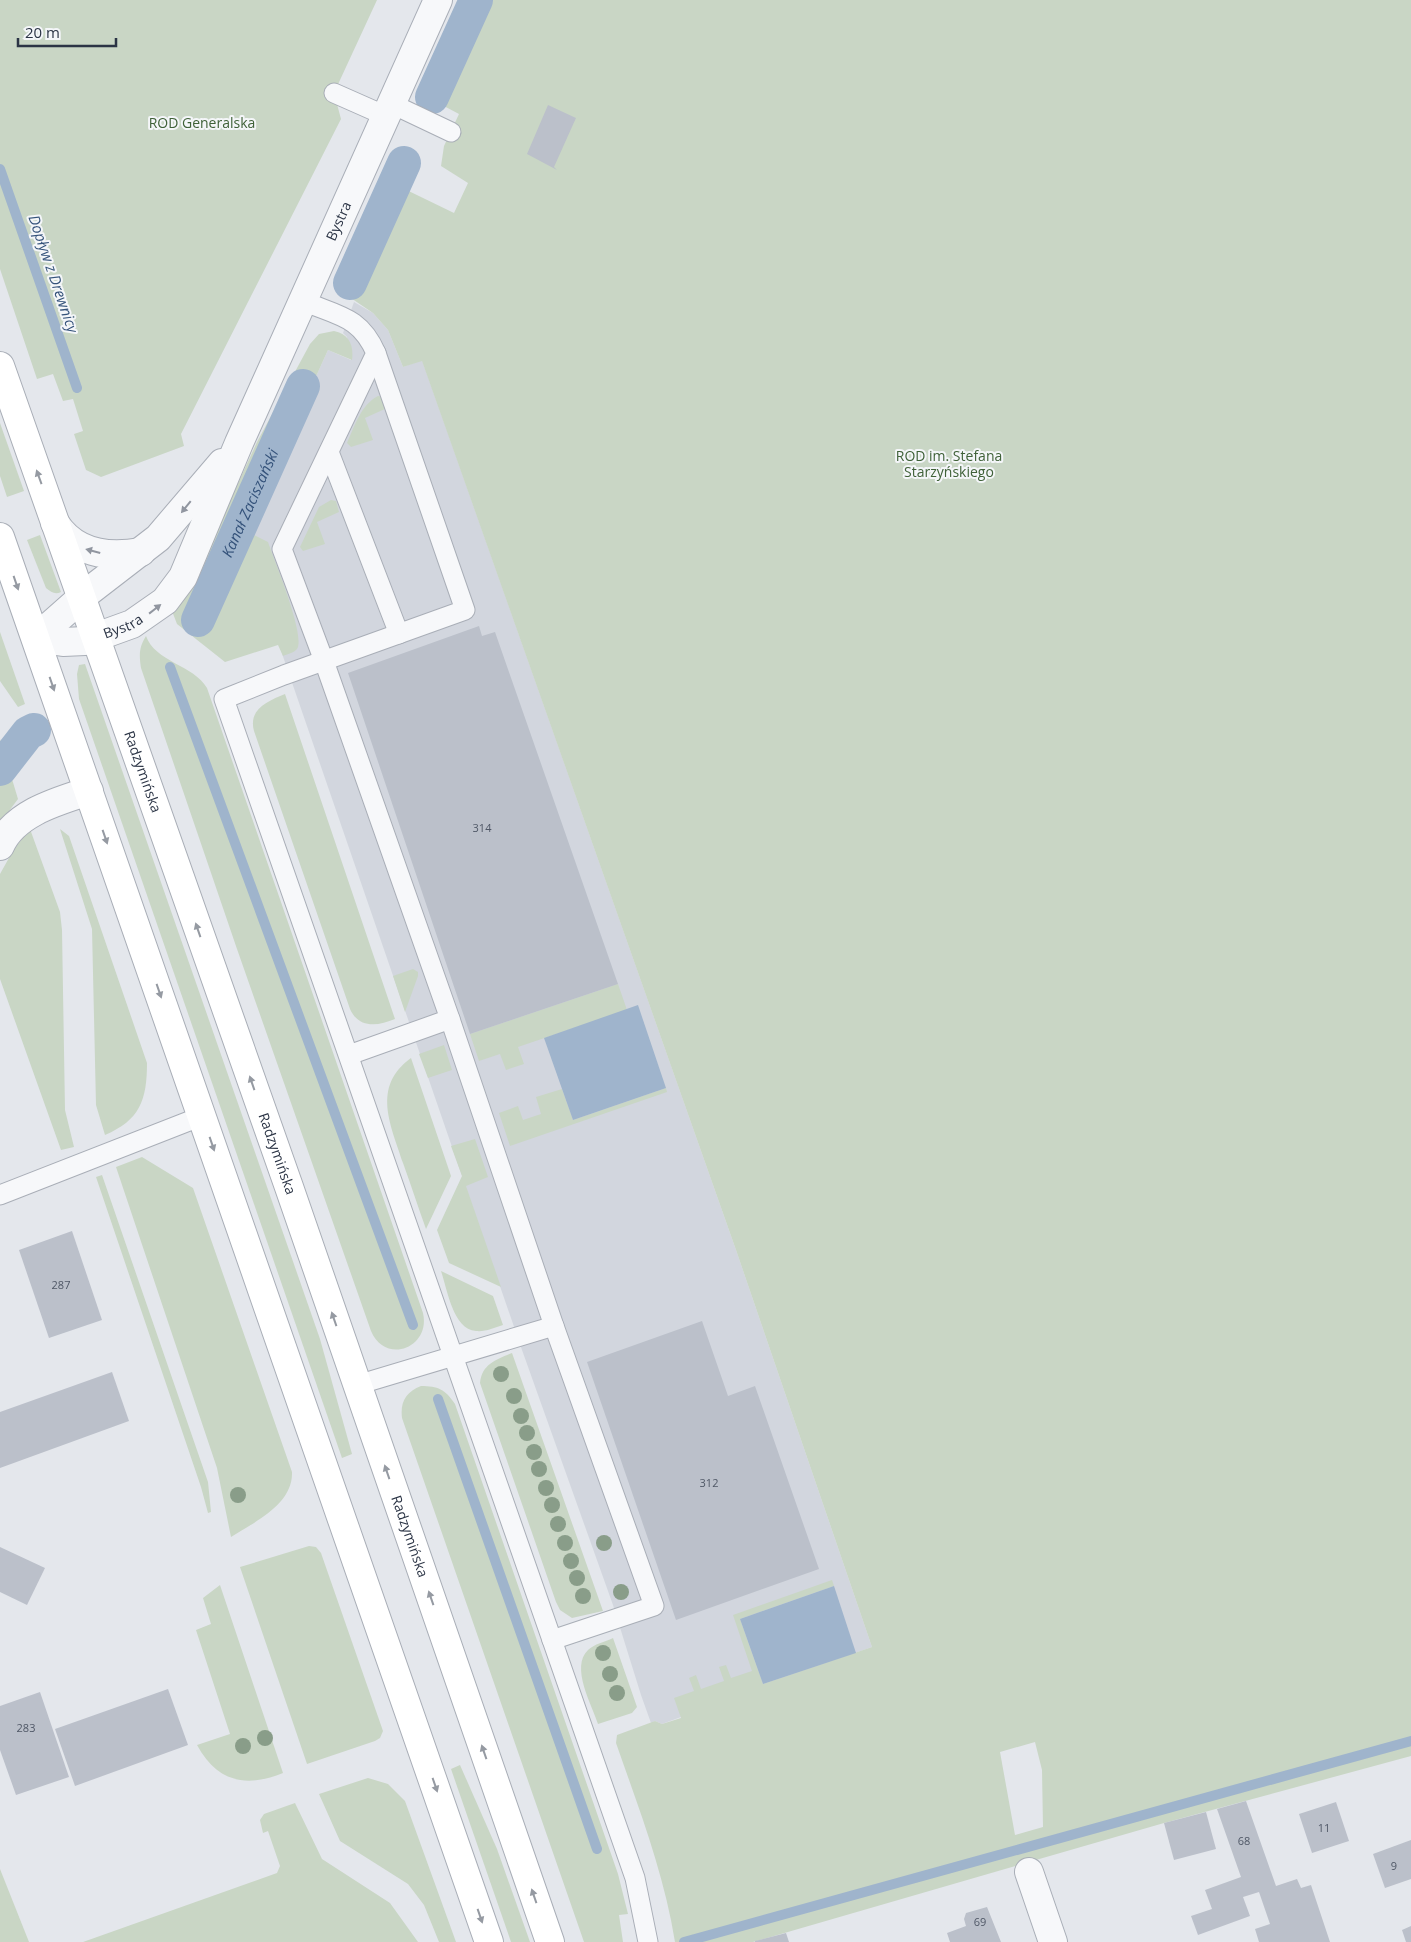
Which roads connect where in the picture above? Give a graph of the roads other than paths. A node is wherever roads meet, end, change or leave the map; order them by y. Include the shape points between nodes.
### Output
1 (438, 0) edge
2 (334, 93) dead end
3 (389, 110) junction
4 (451, 132) dead end
5 (303, 301) junction
6 (376, 353) junction
7 (0, 366) edge
8 (239, 443) junction
9 (328, 452) junction
10 (55, 523) junction
11 (0, 536) edge
12 (141, 552) junction
13 (82, 598) junction
14 (400, 634) junction
15 (36, 638) junction
16 (96, 638) junction
17 (324, 661) junction
18 (89, 791) junction
19 (0, 846) edge
20 (450, 1020) junction
21 (349, 1055) junction
22 (202, 1116) junction
23 (0, 1195) edge
24 (554, 1326) junction
25 (454, 1357) junction
26 (357, 1384) junction
27 (552, 1640) junction
28 (1029, 1872) dead end
29 (489, 1942) edge
30 (550, 1942) edge
31 (648, 1942) edge
32 (1053, 1942) edge

1 - 3 street, Bystra
2 - 3 lane
3 - 4 lane
3 - 5 street, Bystra
5 - 6 lane via 360,326 369,336
5 - 8 street, Bystra
6 - 9 lane
6 - 14 lane via 465,610
10 -> 7 main road, Radzymińska
8 -> 12 street, Bystra via 177,518
16 -> 8 street, Bystra via 141,619 174,589 189,564
9 - 14 lane
9 - 17 lane via 282,549
12 -> 10 street via 89,551 68,539
10 - 13 main road, Radzymińska
11 -> 15 main road
12 - 13 street, Bystra
13 - 15 street, Bystra
13 - 16 main road, Radzymińska
14 - 17 lane
15 - 16 street, Bystra via 74,642
15 -> 18 main road
26 -> 16 main road, Radzymińska
17 - 20 lane
17 - 21 lane via 224,699
18 - 19 street via 31,814 7,834
18 -> 22 main road
20 - 21 lane
20 - 24 lane
21 - 25 lane
22 - 23 lane
22 -> 29 main road
24 - 25 lane
24 - 27 lane via 654,1606
25 - 26 lane
25 - 27 lane
30 -> 26 main road, Radzymińska
27 - 31 lane via 635,1878
28 - 32 street

